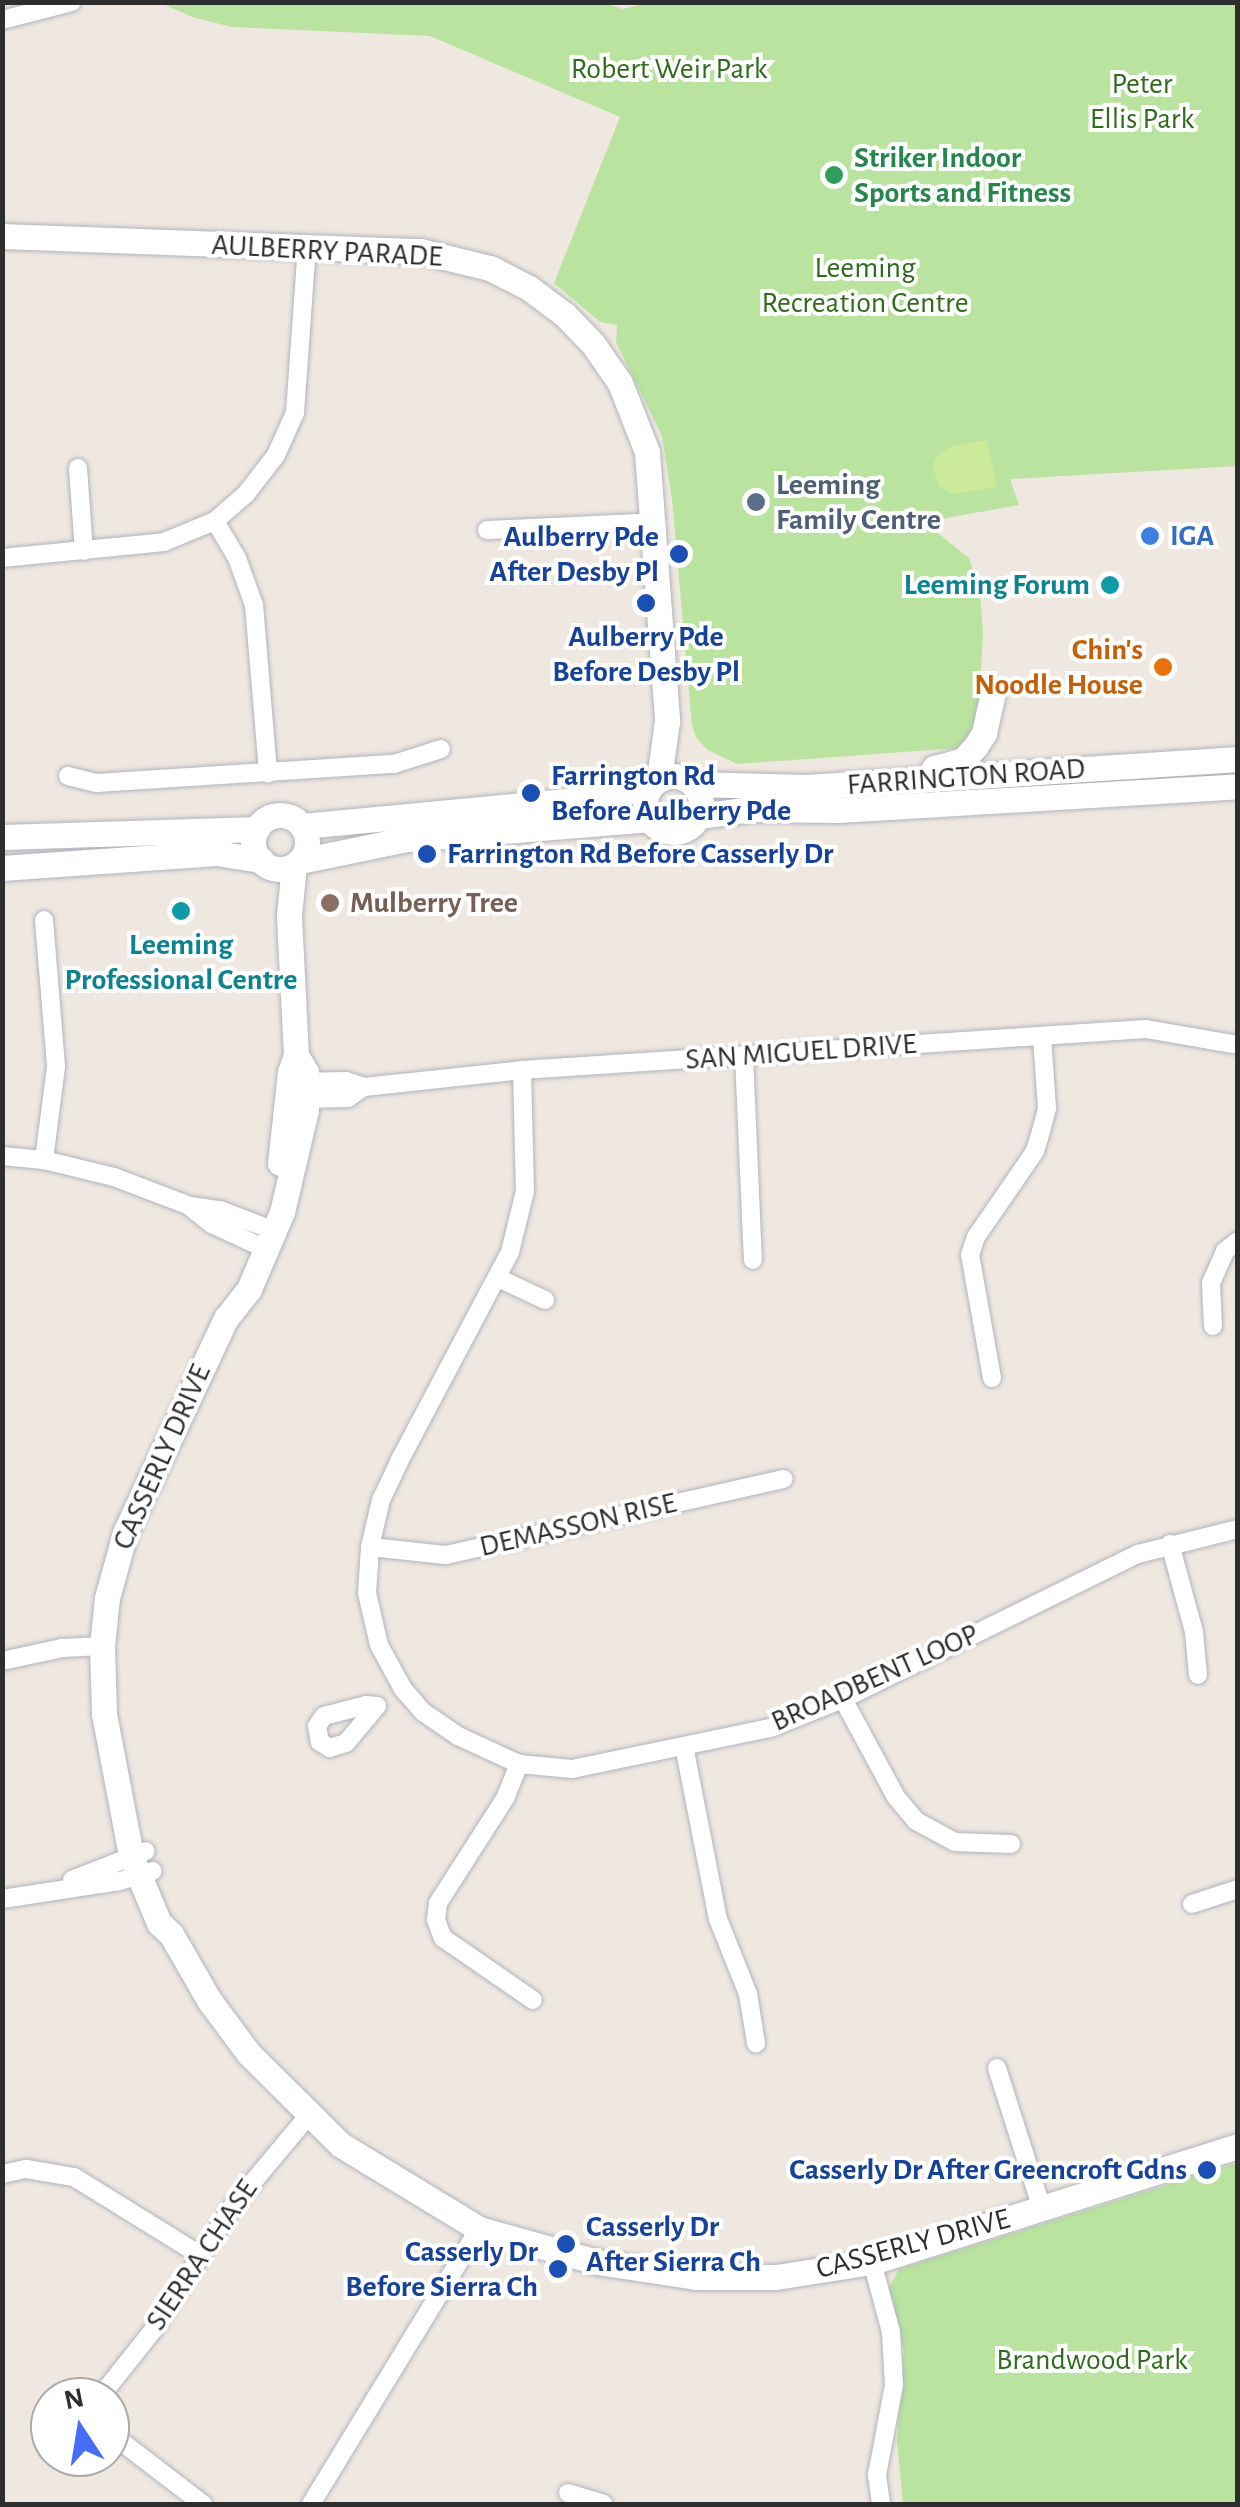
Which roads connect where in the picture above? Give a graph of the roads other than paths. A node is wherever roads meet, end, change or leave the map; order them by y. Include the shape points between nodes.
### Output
1 (72, 2) edge
2 (2, 20) edge
3 (2, 236) edge
4 (307, 246) junction
5 (78, 468) dead end
6 (215, 521) junction
7 (656, 522) junction
8 (487, 530) dead end
9 (84, 551) junction
10 (2, 558) edge
11 (993, 692) dead end
12 (667, 721) junction
13 (441, 749) dead end
14 (1238, 759) edge
15 (268, 773) junction
16 (68, 776) dead end
17 (691, 782) junction
18 (654, 784) junction
19 (1238, 786) edge
20 (806, 788) junction
21 (698, 816) junction
22 (648, 819) junction
23 (302, 826) junction
24 (257, 829) junction
25 (2, 836) edge
26 (281, 863) junction
27 (2, 868) edge
28 (44, 920) dead end
29 (1042, 1037) junction
30 (1238, 1045) edge
31 (744, 1056) junction
32 (522, 1070) junction
33 (297, 1090) junction
34 (2, 1156) edge
35 (44, 1160) junction
36 (264, 1238) junction
37 (1238, 1241) edge
38 (753, 1260) dead end
39 (498, 1278) junction
40 (545, 1300) dead end
41 (1212, 1326) dead end
42 (992, 1378) dead end
43 (784, 1479) dead end
44 (1238, 1529) edge
45 (1170, 1544) junction
46 (370, 1546) junction
47 (102, 1646) junction
48 (2, 1661) edge
49 (1198, 1675) dead end
50 (403, 1689) junction
51 (844, 1698) junction
52 (377, 1706) dead end
53 (684, 1746) junction
54 (519, 1764) junction
55 (1010, 1844) dead end
56 (142, 1863) junction
57 (1238, 1889) edge
58 (2, 1899) edge
59 (1192, 1904) dead end
60 (532, 2000) dead end
61 (756, 2043) dead end
62 (997, 2068) dead end
63 (308, 2116) junction
64 (1238, 2146) edge
65 (2, 2174) edge
66 (1042, 2209) junction
67 (479, 2229) junction
68 (198, 2254) junction
69 (872, 2262) junction
70 (116, 2377) edge
71 (130, 2447) edge
72 (568, 2493) dead end
73 (203, 2504) edge
74 (311, 2504) edge
75 (603, 2504) edge
76 (881, 2504) edge

1 - 2 street
3 - 4 main road, AULBERRY PARADE
4 - 6 street via 295,414 264,474
4 - 7 main road, AULBERRY PARADE via 446,256 510,277 548,302 593,344 635,412
5 - 9 street
6 - 9 street via 164,542
6 - 15 street via 254,604
7 - 8 street
7 - 12 main road, AULBERRY PARADE
9 - 10 street
11 - 20 main road via 984,732 963,760 944,768 834,775
12 - 17 main road, AULBERRY PARADE
12 - 18 main road, AULBERRY PARADE
13 - 15 street via 394,764
14 - 20 main road, FARRINGTON ROAD
15 - 16 street via 97,783
17 - 18 main road via 673,775
17 - 20 main road, FARRINGTON ROAD
17 - 21 main road via 701,800
18 - 22 main road via 644,803
18 - 23 main road via 577,800
19 - 21 main road, FARRINGTON ROAD
21 - 22 main road via 678,832
22 - 26 main road via 407,839
23 - 24 main road via 279,816
23 - 26 main road via 307,848
24 - 25 main road
24 - 26 main road via 254,845
26 - 27 main road via 216,853
26 - 33 main road, CASSERLY DRIVE
28 - 35 street via 56,1067
29 - 30 street, SAN MIGUEL DRIVE via 1146,1028
29 - 31 street, SAN MIGUEL DRIVE
29 - 42 street via 1042,1131 970,1255
31 - 32 street, SAN MIGUEL DRIVE
31 - 38 street
32 - 33 street, SAN MIGUEL DRIVE
32 - 39 street, BROADBENT LOOP via 525,1191
33 - 36 main road, CASSERLY DRIVE via 294,1177
34 - 35 street
35 - 36 street via 114,1177
36 - 47 main road, CASSERLY DRIVE via 250,1289 226,1318 124,1533
37 - 41 street via 1225,1251 1212,1283
39 - 40 street
39 - 46 street, BROADBENT LOOP via 399,1462
43 - 46 street, DEMASSON RISE via 446,1555
44 - 45 street, BROADBENT LOOP
45 - 49 street via 1194,1632
45 - 51 street, BROADBENT LOOP
46 - 50 street, BROADBENT LOOP via 371,1619
47 - 48 street
47 - 56 main road, CASSERLY DRIVE via 104,1714 118,1777 130,1792
50 - 52 street
50 - 54 street, BROADBENT LOOP via 458,1736
51 - 53 street, BROADBENT LOOP via 770,1728
51 - 55 street via 916,1821 955,1842
53 - 54 street, BROADBENT LOOP via 572,1770
53 - 61 street via 718,1919 748,1994
54 - 60 street via 506,1797 438,1903 436,1920 443,1938
56 - 58 street
56 - 63 main road, CASSERLY DRIVE via 171,1934 228,2027
57 - 59 street
62 - 66 street
63 - 67 main road, CASSERLY DRIVE via 340,2145
63 - 68 street, SIERRA CHASE
64 - 66 main road, CASSERLY DRIVE
65 - 68 street via 26,2169 74,2177
66 - 69 main road, CASSERLY DRIVE
67 - 69 main road, CASSERLY DRIVE via 597,2262 696,2277 776,2277
67 - 74 street
68 - 70 street, SIERRA CHASE via 154,2329
69 - 76 street via 892,2332 894,2385 877,2476
71 - 73 street
72 - 75 street

